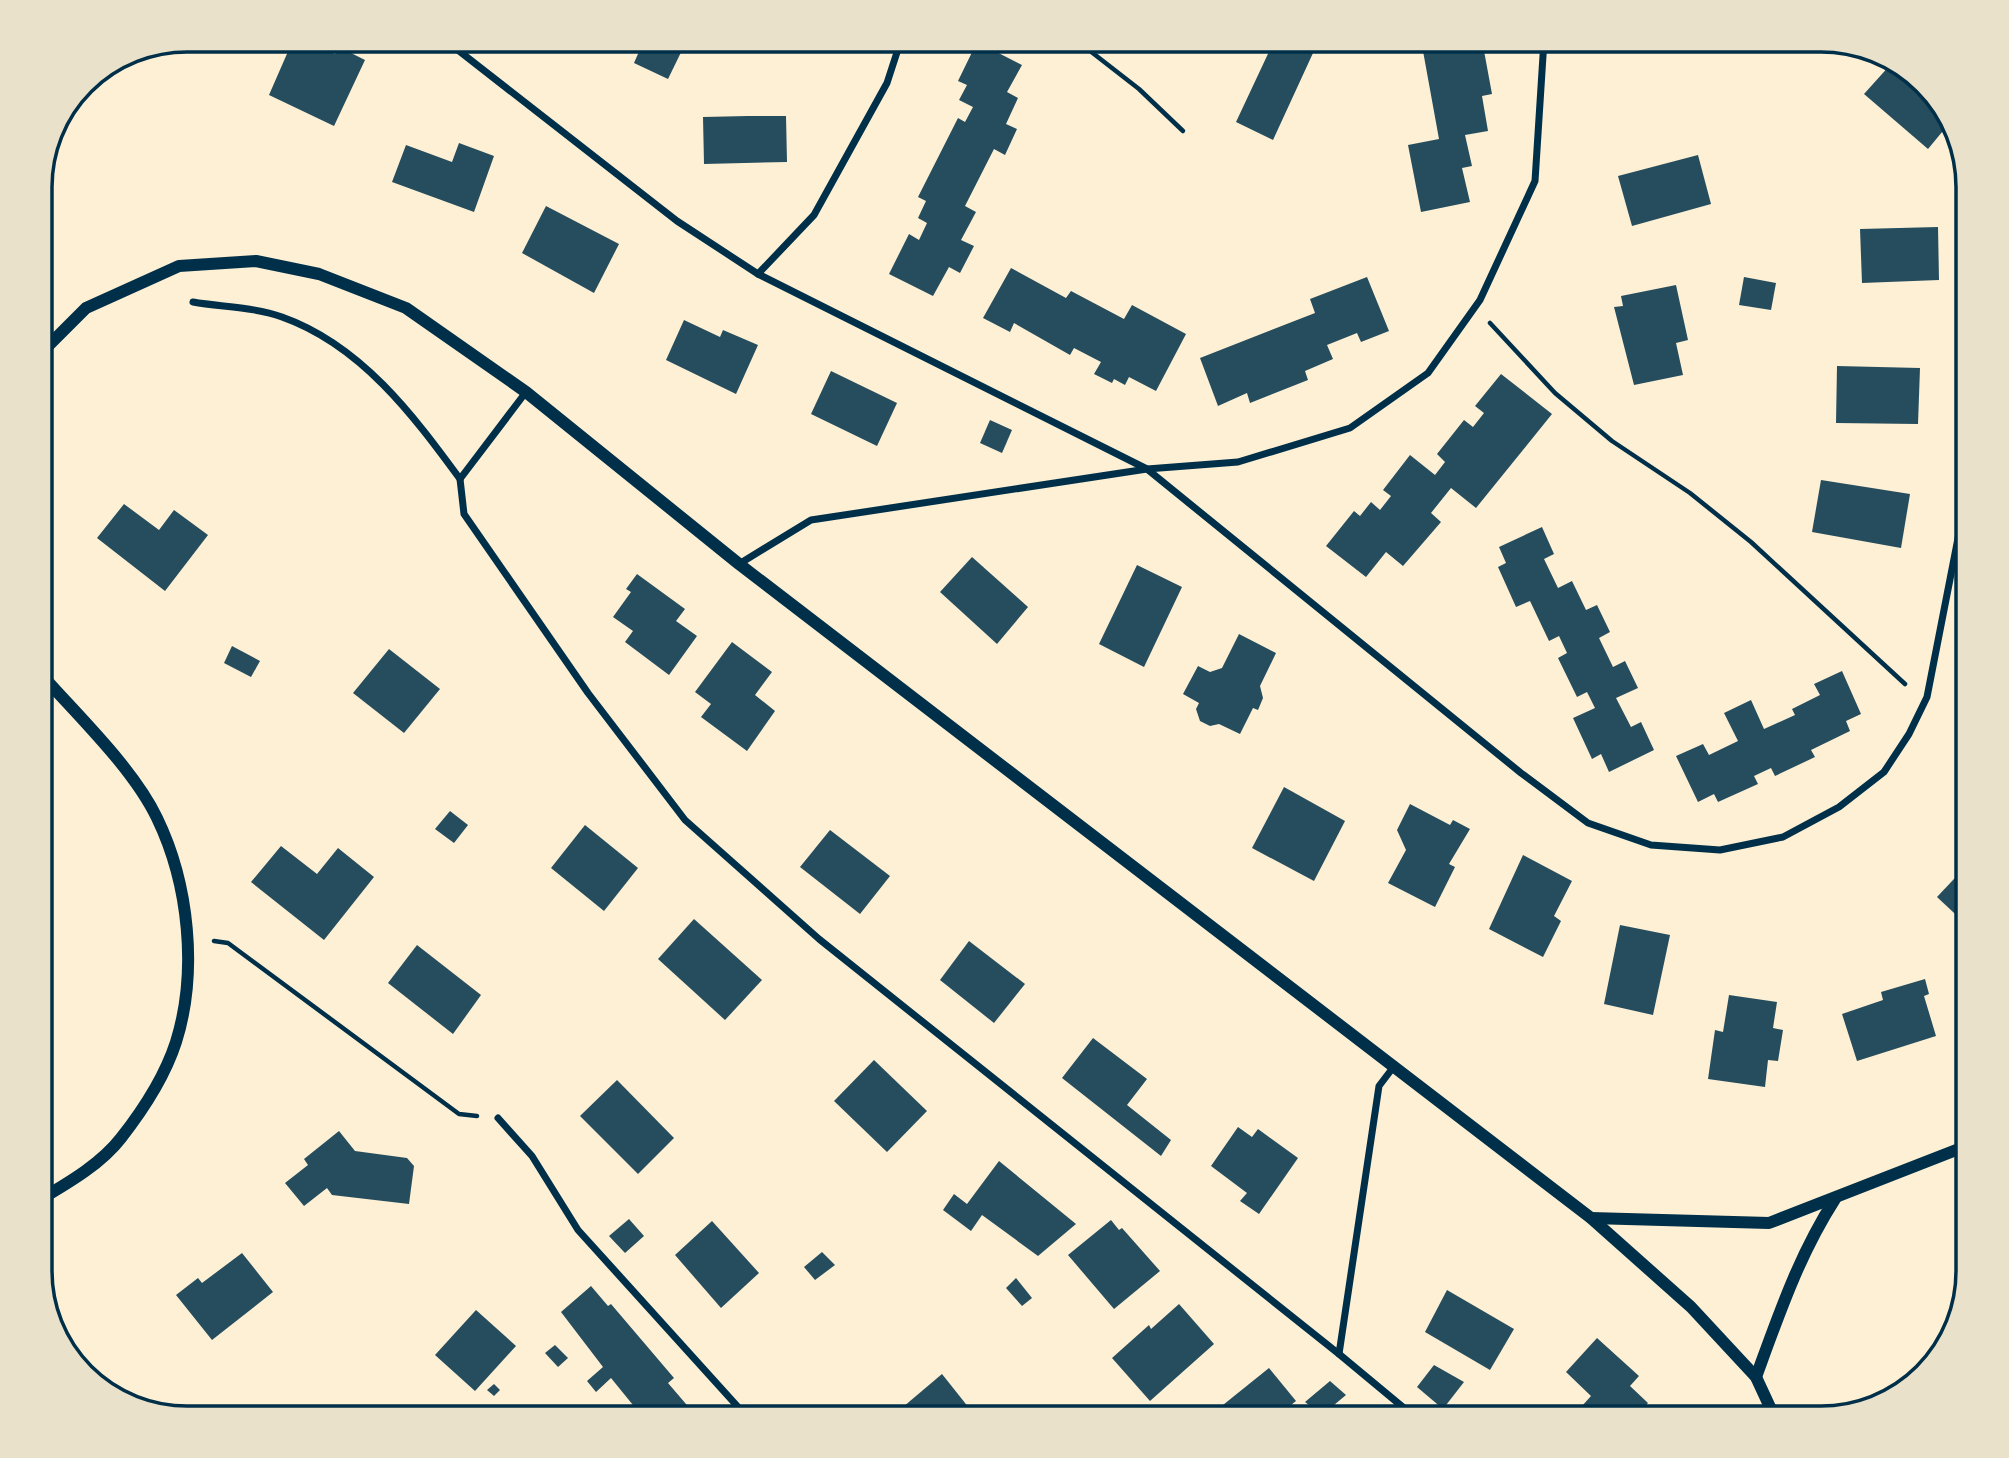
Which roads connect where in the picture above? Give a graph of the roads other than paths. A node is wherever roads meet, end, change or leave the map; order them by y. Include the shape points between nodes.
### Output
1 (462, 53) edge
2 (897, 53) edge
3 (1543, 53) edge
4 (758, 274) junction
5 (192, 302) dead end
6 (53, 341) edge
7 (526, 392) junction
8 (1147, 469) junction
9 (460, 480) junction
10 (1956, 549) edge
11 (739, 564) junction
12 (53, 687) edge
13 (1395, 1065) junction
14 (498, 1118) road end
15 (1956, 1149) edge
16 (53, 1192) edge
17 (1836, 1199) junction
18 (1591, 1217) junction
19 (1339, 1354) junction
20 (1756, 1377) junction
21 (737, 1406) edge
22 (1402, 1406) edge
23 (1769, 1406) edge

1 - 4 street via 677,221
2 - 4 street via 887,83 814,215
3 - 8 street via 1535,181 1475,306 1429,373 1350,428 1238,462
4 - 8 street
5 - 9 street via 281,316 347,350 417,420
6 - 7 street via 86,308 179,266 256,261 319,274 406,308
7 - 9 street
7 - 11 street
8 - 10 street via 1588,823 1651,845 1720,850 1783,837 1828,813 1884,772 1927,697
8 - 11 street via 811,520
9 - 19 street via 464,514 587,693 685,820 819,939
11 - 13 street
12 - 16 street via 115,757 157,817 181,879 187,989 176,1042 156,1088 120,1140
13 - 18 street
13 - 19 street via 1378,1086
14 - 21 street via 533,1156 578,1230
15 - 17 street
17 - 18 street via 1769,1223
17 - 20 street via 1793,1273
18 - 20 street via 1691,1307
19 - 22 street
20 - 23 street

